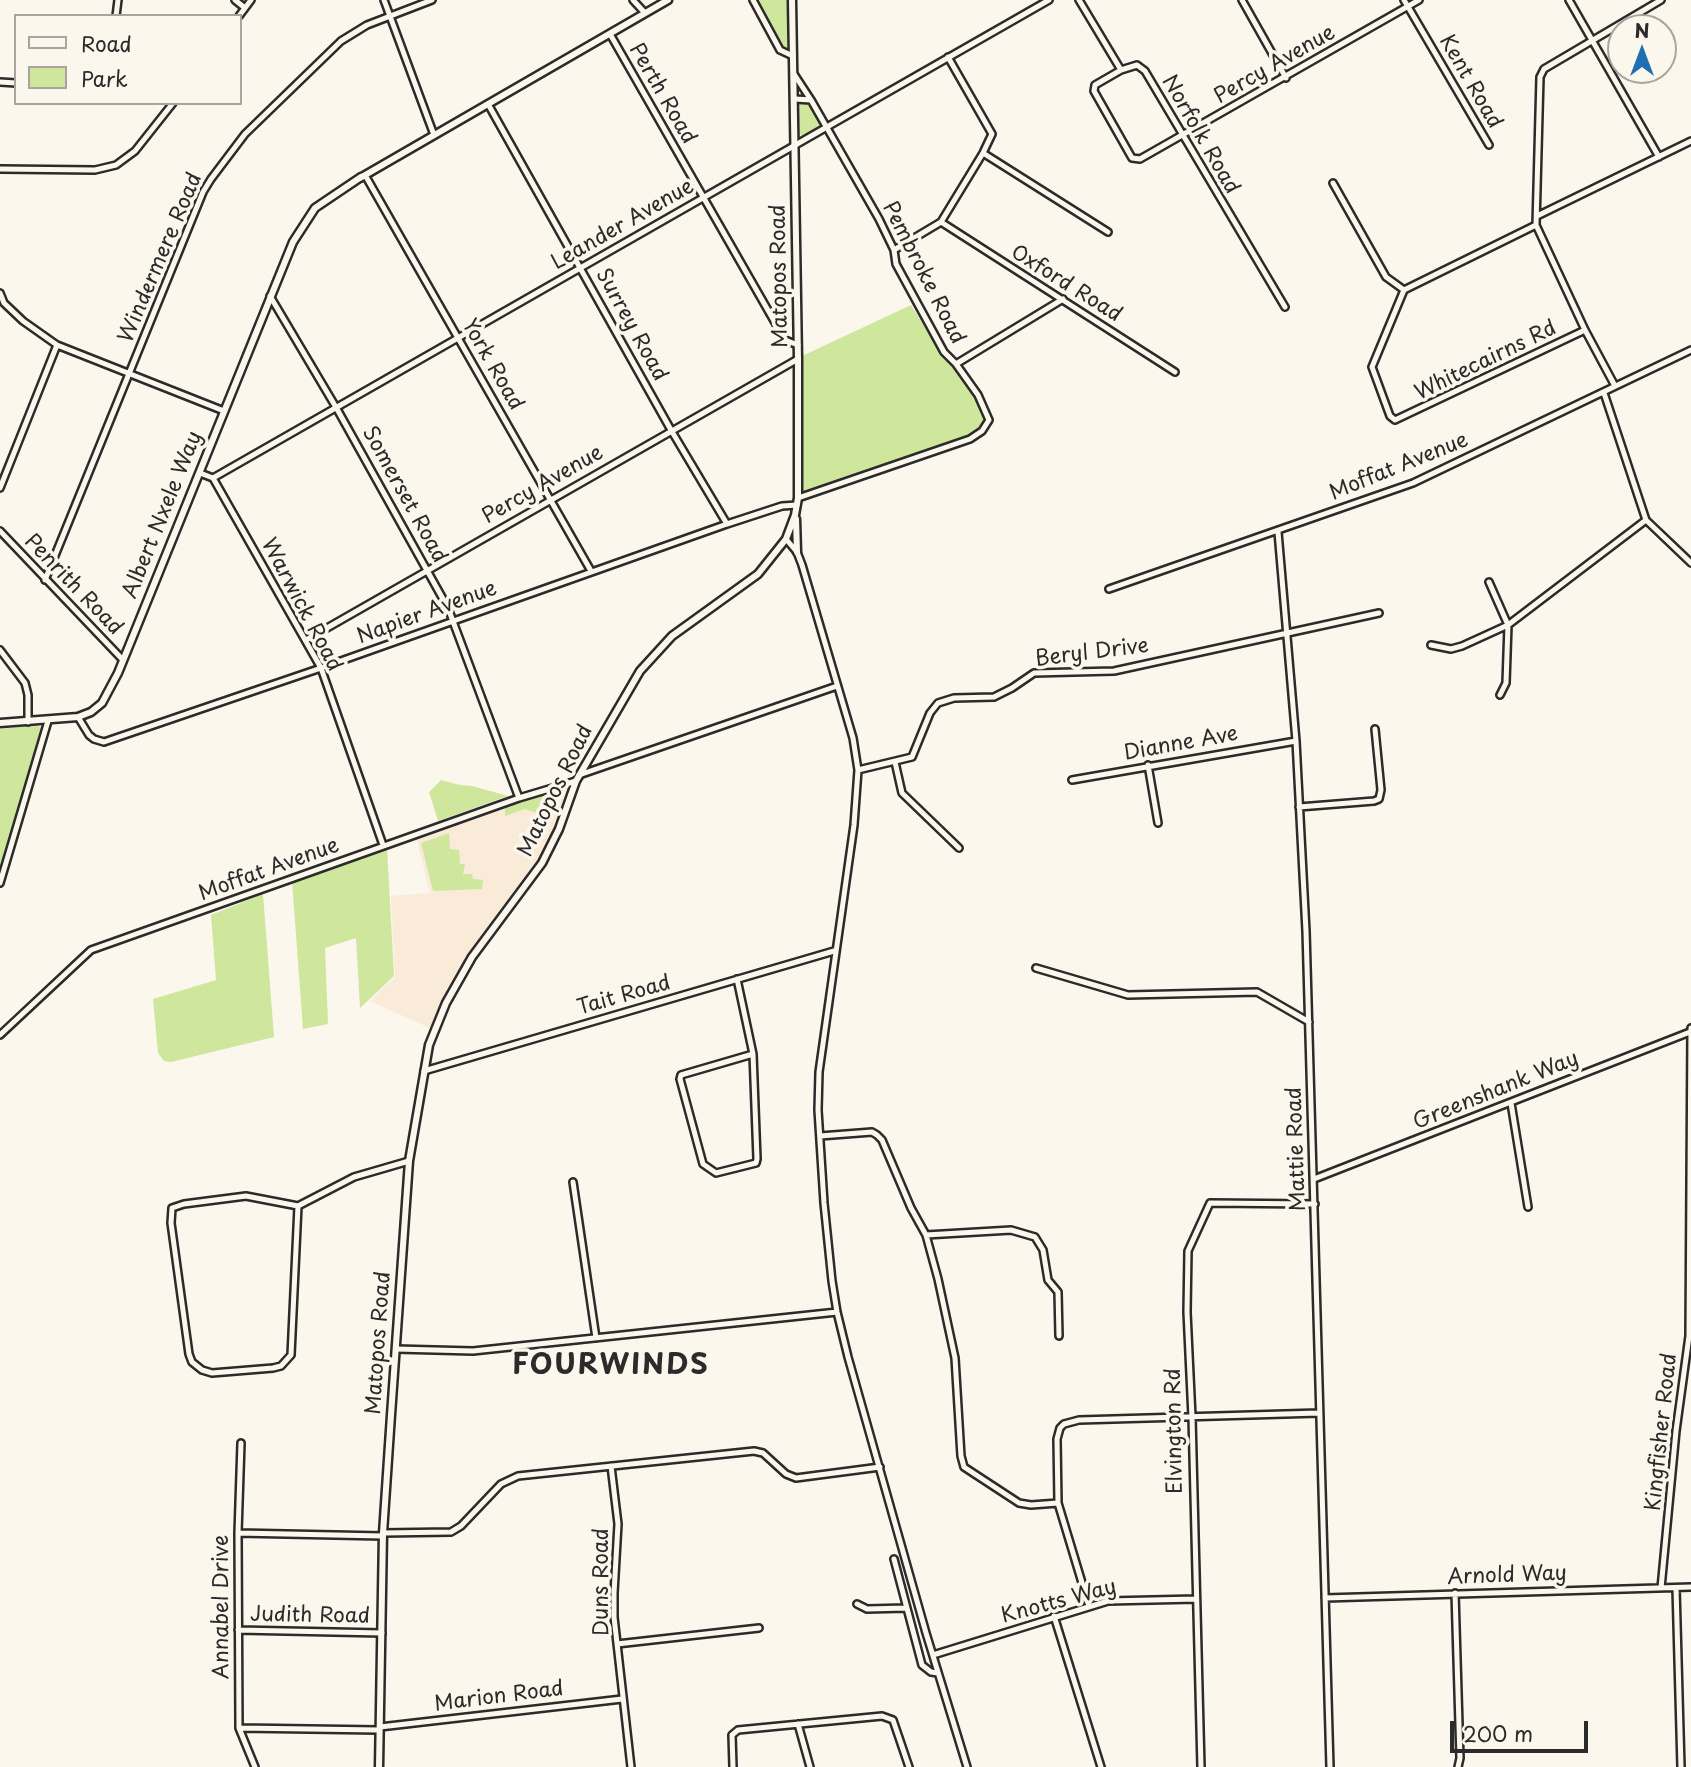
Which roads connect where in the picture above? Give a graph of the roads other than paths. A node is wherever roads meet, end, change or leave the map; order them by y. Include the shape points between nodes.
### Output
1 (235, 0) edge
2 (251, 0) edge
3 (384, 0) edge
4 (432, 0) edge
5 (633, 0) edge
6 (668, 0) edge
7 (753, 0) edge
8 (792, 0) edge
9 (1049, 0) edge
10 (1079, 0) edge
11 (1241, 0) edge
12 (1419, 0) edge
13 (1569, 0) edge
14 (1661, 0) edge
15 (1406, 3) edge
16 (245, 8) junction
17 (645, 13) junction
18 (240, 14) edge
19 (391, 17) junction
20 (610, 34) junction
21 (1591, 40) junction
22 (793, 56) junction
23 (948, 57) junction
24 (1121, 69) junction
25 (794, 73) junction
26 (1286, 78) junction
27 (795, 99) junction
28 (811, 100) junction
29 (488, 104) junction
30 (171, 105) edge
31 (827, 127) junction
32 (434, 135) junction
33 (1183, 136) junction
34 (1691, 141) edge
35 (796, 145) junction
36 (1489, 145) dead end
37 (984, 153) junction
38 (1659, 157) junction
39 (0, 169) edge
40 (363, 176) junction
41 (1333, 183) dead end
42 (704, 198) junction
43 (1536, 216) junction
44 (941, 222) junction
45 (1536, 225) junction
46 (1108, 232) dead end
47 (894, 250) junction
48 (581, 267) junction
49 (1404, 290) junction
50 (0, 293) edge
51 (270, 296) junction
52 (1063, 299) junction
53 (2, 305) edge
54 (1284, 307) dead end
55 (1585, 330) junction
56 (458, 337) junction
57 (57, 345) junction
58 (797, 345) junction
59 (1691, 350) edge
60 (798, 359) junction
61 (956, 364) junction
62 (1175, 372) dead end
63 (129, 373) junction
64 (1615, 386) junction
65 (1604, 393) junction
66 (337, 409) junction
67 (224, 411) junction
68 (671, 430) junction
69 (200, 473) junction
70 (213, 478) junction
71 (0, 488) edge
72 (550, 499) junction
73 (798, 502) junction
74 (795, 515) junction
75 (1646, 520) junction
76 (727, 524) junction
77 (0, 531) edge
78 (1278, 532) junction
79 (786, 539) junction
80 (797, 552) junction
81 (1691, 563) edge
82 (428, 569) junction
83 (591, 571) junction
84 (45, 580) junction
85 (1489, 582) dead end
86 (1109, 589) dead end
87 (1379, 613) dead end
88 (453, 621) junction
89 (1508, 625) junction
90 (1286, 635) junction
91 (306, 640) junction
92 (1431, 645) dead end
93 (0, 650) edge
94 (123, 660) junction
95 (321, 668) junction
96 (837, 686) junction
97 (1500, 695) dead end
98 (78, 718) junction
99 (48, 720) junction
100 (28, 722) junction
101 (0, 724) edge
102 (1375, 729) dead end
103 (1296, 741) junction
104 (895, 761) junction
105 (1148, 765) junction
106 (858, 771) junction
107 (577, 778) junction
108 (1072, 780) dead end
109 (519, 797) junction
110 (1299, 807) junction
111 (1158, 823) dead end
112 (383, 845) junction
113 (960, 848) dead end
114 (0, 883) edge
115 (834, 951) junction
116 (1036, 968) dead end
117 (737, 979) junction
118 (1309, 1022) junction
119 (1691, 1030) edge
120 (0, 1035) edge
121 (753, 1054) junction
122 (423, 1071) junction
123 (1511, 1102) junction
124 (820, 1136) junction
125 (409, 1161) junction
126 (1314, 1180) junction
127 (573, 1182) dead end
128 (1315, 1204) junction
129 (298, 1206) junction
130 (1528, 1206) dead end
131 (926, 1235) junction
132 (837, 1312) junction
133 (1059, 1336) dead end
134 (596, 1338) junction
135 (396, 1349) junction
136 (1320, 1413) junction
137 (1192, 1417) junction
138 (241, 1443) dead end
139 (611, 1466) junction
140 (880, 1467) junction
141 (1058, 1503) junction
142 (237, 1533) junction
143 (383, 1534) junction
144 (894, 1559) dead end
145 (1691, 1587) edge
146 (1661, 1588) junction
147 (1676, 1588) junction
148 (1455, 1594) junction
149 (1325, 1598) junction
150 (1196, 1599) junction
151 (857, 1604) dead end
152 (1089, 1606) junction
153 (906, 1608) junction
154 (1054, 1616) junction
155 (759, 1628) dead end
156 (238, 1630) junction
157 (382, 1633) junction
158 (617, 1644) junction
159 (933, 1655) junction
160 (938, 1673) junction
161 (622, 1699) junction
162 (798, 1724) junction
163 (239, 1728) junction
164 (379, 1729) junction
165 (255, 1767) edge
166 (379, 1767) edge
167 (631, 1767) edge
168 (733, 1767) edge
169 (810, 1767) edge
170 (909, 1767) edge
171 (967, 1767) edge
172 (1101, 1767) edge
173 (1201, 1767) edge
174 (1330, 1767) edge
175 (1458, 1767) edge
176 (1681, 1767) edge

1 - 16 street
2 - 16 street
3 - 19 street
4 - 19 street, Windermere Road
5 - 17 street
6 - 17 main road, Albert Nxele Way
7 - 22 street via 780,50
8 - 22 main road, Matopos Road
9 - 23 street, Leander Avenue
10 - 24 street
11 - 26 street
12 - 15 street, Percy Avenue
13 - 21 street
14 - 21 street
15 - 26 street, Percy Avenue
15 - 36 street, Kent Road
16 - 18 street
17 - 20 main road, Albert Nxele Way
19 - 32 street
19 - 63 street, Windermere Road via 341,41 230,153 203,192
20 - 29 main road, Albert Nxele Way
20 - 42 street, Perth Road
21 - 38 street
21 - 43 street via 1540,75
22 - 25 main road, Matopos Road
23 - 31 street, Leander Avenue
23 - 37 street via 992,131
24 - 33 street, Norfolk Road via 1137,65 1146,71
24 - 33 street, Percy Avenue via 1095,85 1094,91 1132,158 1140,159
25 - 27 main road, Matopos Road
25 - 28 street, Pembroke Road
26 - 33 street, Percy Avenue
27 - 28 street
27 - 35 main road, Matopos Road
28 - 31 street, Pembroke Road
29 - 32 main road, Albert Nxele Way
29 - 48 street, Surrey Road
30 - 39 street via 135,151 116,165 95,170
31 - 35 street, Leander Avenue
31 - 47 street, Pembroke Road
32 - 40 main road, Albert Nxele Way
33 - 54 street, Norfolk Road
34 - 38 street
35 - 42 street, Leander Avenue
35 - 58 main road, Matopos Road
37 - 44 street
37 - 46 street
38 - 43 street
40 - 51 main road, Albert Nxele Way via 305,214
40 - 56 street, York Road
41 - 49 street via 1386,277
42 - 48 street, Leander Avenue
42 - 58 street, Perth Road via 785,340
43 - 45 street
44 - 47 street
44 - 52 street, Oxford Road
45 - 49 street
45 - 55 street
47 - 61 street, Pembroke Road via 902,275 944,352
48 - 56 street, Leander Avenue
48 - 68 street, Surrey Road
49 - 55 street, Whitecairns Rd via 1371,367 1393,419
50 - 53 street
51 - 66 street, Somerset Road
51 - 67 main road, Albert Nxele Way
52 - 61 street
52 - 62 street, Oxford Road
53 - 57 street
55 - 64 street
56 - 66 street, Leander Avenue
56 - 72 street, York Road
57 - 63 street
57 - 71 street
58 - 60 main road, Matopos Road
59 - 64 street, Moffat Avenue
60 - 68 street, Percy Avenue
60 - 73 main road, Matopos Road
61 - 73 street, Pembroke Road via 989,415 982,431
63 - 67 street
63 - 84 street, Windermere Road
64 - 65 street, Moffat Avenue
65 - 75 street
65 - 78 street, Moffat Avenue via 1413,483
66 - 70 street, Leander Avenue
66 - 82 street, Somerset Road
67 - 69 main road, Albert Nxele Way
68 - 72 street, Percy Avenue
68 - 76 street, Surrey Road
69 - 70 street
69 - 94 main road, Albert Nxele Way
70 - 91 street, Warwick Road
72 - 82 street, Percy Avenue
72 - 83 street, York Road
73 - 74 main road, Matopos Road
73 - 76 street, Napier Avenue
74 - 79 main road, Matopos Road
74 - 80 main road
75 - 81 street
75 - 89 street
76 - 83 street, Napier Avenue
77 - 84 street, Penrith Road
78 - 86 street, Moffat Avenue
78 - 90 street, Mattie Road
79 - 80 street
79 - 107 main road, Matopos Road via 758,574 658,649 640,671
80 - 96 street
82 - 88 street, Somerset Road
82 - 91 street, Percy Avenue
83 - 88 street, Napier Avenue
84 - 94 street, Penrith Road
85 - 89 street
87 - 90 street
88 - 95 street, Napier Avenue
88 - 109 street, Somerset Road
89 - 92 street via 1451,649
89 - 97 street via 1506,683
90 - 103 street, Mattie Road
90 - 104 street, Beryl Drive via 1114,671 1038,672 994,697 946,699 934,707 912,757
91 - 95 street, Warwick Road
93 - 100 street via 25,682
94 - 98 main road, Albert Nxele Way via 102,702
95 - 98 street, Napier Avenue via 104,741 89,735
95 - 112 street, Warwick Road
96 - 106 street
96 - 107 street, Moffat Avenue
98 - 99 main road
99 - 100 main road
99 - 114 street
100 - 101 main road
102 - 110 street via 1379,799
103 - 105 street, Dianne Ave
103 - 110 street, Mattie Road
104 - 106 street, Beryl Drive
104 - 113 street via 902,793
105 - 108 street, Dianne Ave
105 - 111 street
106 - 115 street
107 - 109 street, Moffat Avenue
107 - 122 main road, Matopos Road via 543,861 472,957 446,1003
109 - 112 street, Moffat Avenue
110 - 118 street, Mattie Road
112 - 120 street, Moffat Avenue via 91,950
115 - 117 street, Tait Road
115 - 124 street via 820,1062
116 - 118 street via 1128,995 1257,992
117 - 121 street
117 - 122 street, Tait Road
118 - 126 street, Mattie Road
119 - 123 street, Greenshank Way
119 - 146 street, Kingfisher Road via 1689,1336
121 - 121 street via 757,1159 716,1173 703,1164 681,1075
122 - 125 main road, Matopos Road
123 - 126 street, Greenshank Way
123 - 130 street
124 - 131 street via 877,1135
124 - 132 street
125 - 129 street via 354,1177
125 - 135 main road, Matopos Road
126 - 128 street, Mattie Road
127 - 134 street
128 - 136 street, Mattie Road
128 - 137 street, Elvington Rd via 1210,1203 1190,1242 1187,1260
129 - 129 street via 246,1196 172,1208 189,1354 196,1366 212,1373 273,1368 291,1355
131 - 133 street via 1011,1230 1035,1237 1043,1250 1048,1280 1058,1292
131 - 141 street via 955,1358 963,1465 1019,1503
132 - 134 street
132 - 140 street
134 - 135 street via 473,1351
135 - 143 main road, Matopos Road
136 - 137 street
136 - 149 street, Mattie Road
137 - 141 street via 1064,1424 1057,1439
137 - 150 street, Elvington Rd
138 - 142 street, Annabel Drive
139 - 140 street via 754,1451 764,1453 796,1478
139 - 143 street via 508,1479 451,1532
139 - 158 street, Duns Road via 618,1524
140 - 159 street
141 - 152 street
142 - 143 street
142 - 156 street, Annabel Drive
143 - 157 main road, Matopos Road
144 - 153 street
145 - 147 street, Arnold Way
146 - 147 street, Arnold Way
146 - 148 street, Arnold Way
147 - 176 street
148 - 149 street, Arnold Way
148 - 175 street
149 - 174 street, Mattie Road
150 - 152 street, Knotts Way via 1125,1599
150 - 173 street, Elvington Rd
151 - 153 street via 867,1609
152 - 154 street, Knotts Way
153 - 160 street via 922,1665
154 - 159 street, Knotts Way
154 - 172 street
155 - 158 street
156 - 157 street, Judith Road
156 - 163 street, Annabel Drive
157 - 164 main road, Matopos Road
158 - 161 street, Duns Road
159 - 160 street
160 - 171 street
161 - 164 street, Marion Road
161 - 167 street, Duns Road
162 - 168 street via 738,1730 733,1735
162 - 169 street
162 - 170 street via 882,1716 892,1720
163 - 164 street, Marion Road
163 - 165 street, Annabel Drive
164 - 166 main road, Matopos Road

